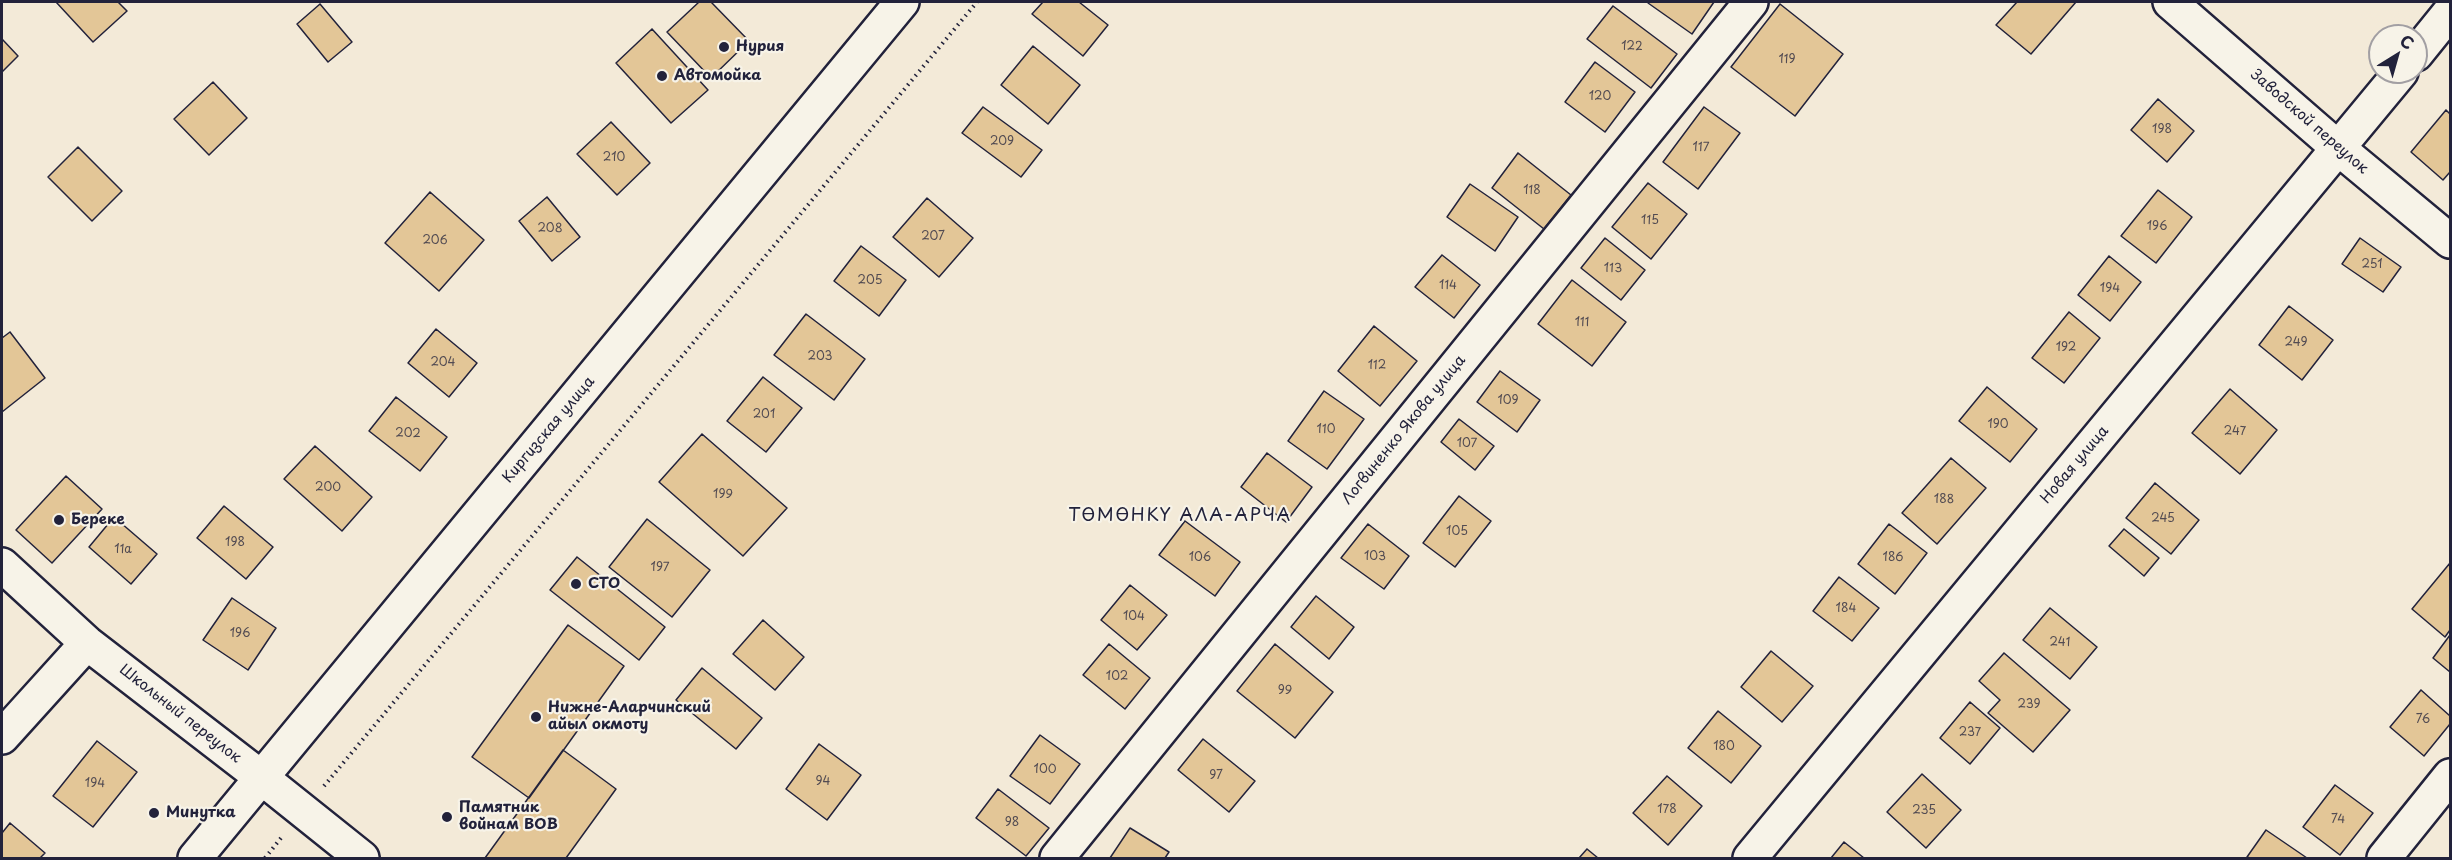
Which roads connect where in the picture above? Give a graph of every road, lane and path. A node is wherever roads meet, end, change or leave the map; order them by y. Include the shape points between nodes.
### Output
1 (902, 2) edge
2 (977, 2) edge
3 (1751, 2) edge
4 (2170, 2) edge
5 (2451, 12) edge
6 (2428, 40) edge
7 (2391, 84) edge
8 (2338, 148) junction
9 (2451, 241) edge
10 (2, 566) edge
11 (87, 643) junction
12 (2, 737) edge
13 (2451, 776) edge
14 (262, 778) junction
15 (303, 811) junction
16 (195, 858) edge
17 (265, 858) edge
18 (362, 858) edge
19 (1057, 858) edge
20 (1750, 858) edge
21 (2384, 858) edge

1 - 14 street, Киргизская улица
2 - 15 path
3 - 19 street, Логвиненко Якова улица
4 - 8 street, Заводской переулок
5 - 6 street
7 - 8 street, Новая улица
8 - 9 street, Заводской переулок
8 - 20 street, Новая улица
10 - 11 street, Школьный переулок
11 - 12 street
11 - 14 street, Школьный переулок
13 - 21 street
14 - 15 street, Школьный переулок
14 - 16 street, Киргизская улица
15 - 17 path
15 - 18 street, Школьный переулок

